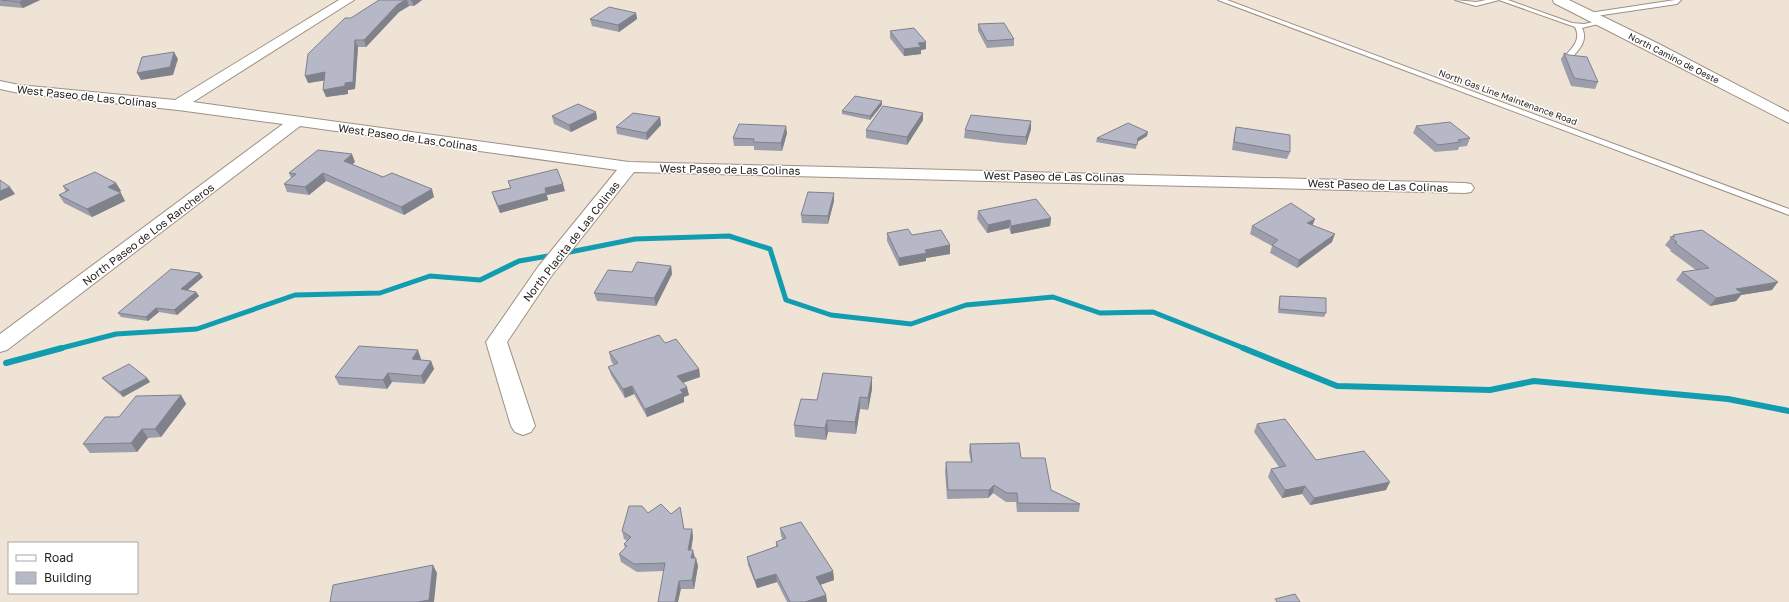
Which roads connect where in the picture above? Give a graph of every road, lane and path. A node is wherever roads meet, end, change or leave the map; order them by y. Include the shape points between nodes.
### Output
1 (348, 0) edge
2 (1221, 0) edge
3 (1458, 0) edge
4 (1496, 0) edge
5 (1502, 0) edge
6 (1559, 0) edge
7 (1678, 0) edge
8 (1589, 15) junction
9 (1604, 22) junction
10 (1577, 25) junction
11 (1566, 59) edge
12 (0, 85) edge
13 (178, 105) junction
14 (1789, 118) edge
15 (296, 122) junction
16 (628, 167) junction
17 (1465, 188) dead end
18 (1789, 212) edge
19 (0, 345) edge
20 (523, 426) dead end

1 - 13 street
2 - 18 lane, North Gas Line Maintenance Road
3 - 4 lane via 1476,4
5 - 10 lane
6 - 8 street, North Camino de Oeste
7 - 8 lane
8 - 9 street, North Camino de Oeste
9 - 10 lane
9 - 14 street, North Camino de Oeste
10 - 11 lane via 1581,34 1580,43
12 - 13 street, West Paseo de Las Colinas
13 - 15 street, West Paseo de Las Colinas
15 - 16 street, West Paseo de Las Colinas
15 - 19 street, North Paseo de Los Rancheros
16 - 17 street, West Paseo de Las Colinas
16 - 20 street, North Placita de Las Colinas via 545,271 496,342

